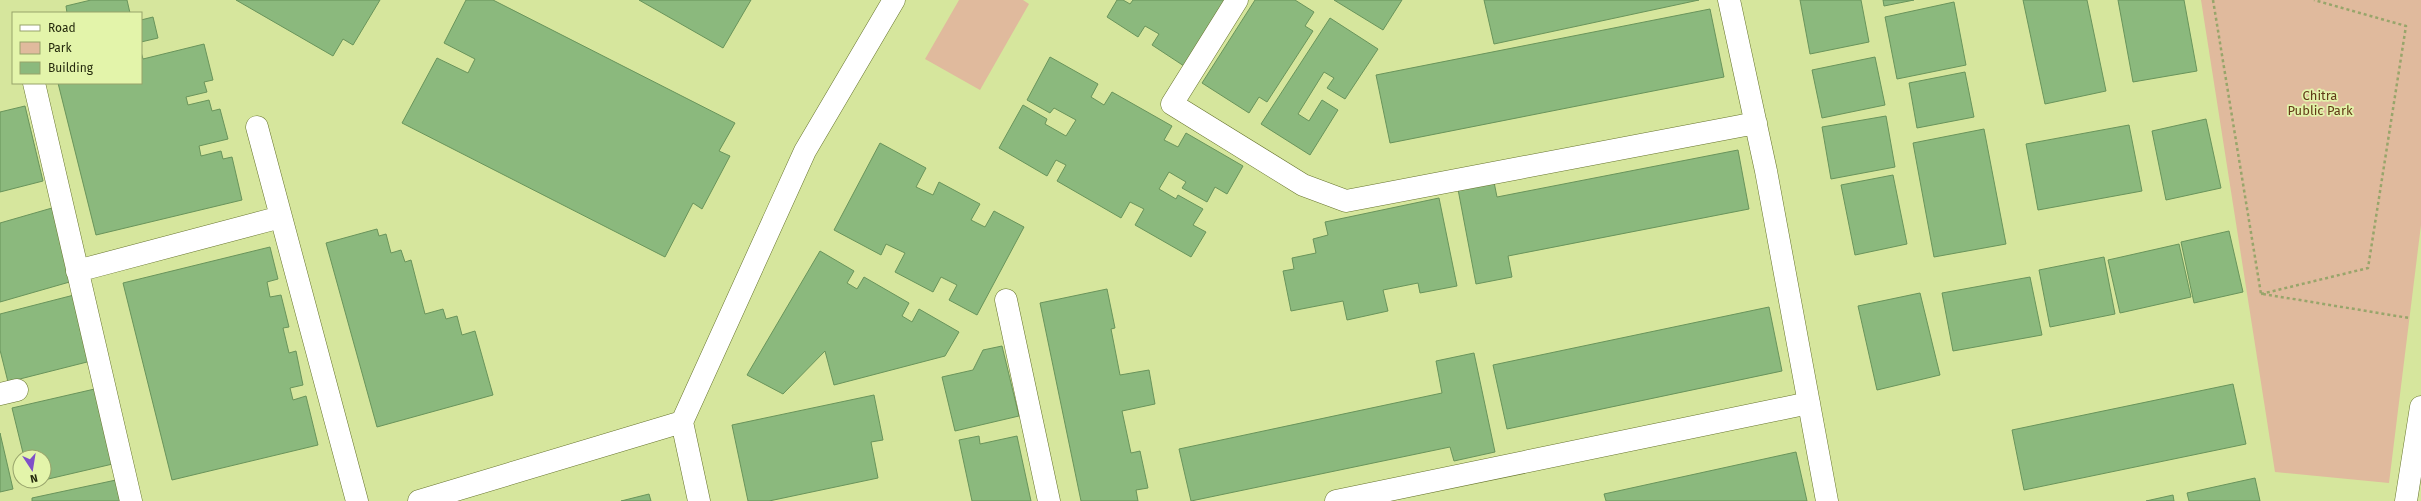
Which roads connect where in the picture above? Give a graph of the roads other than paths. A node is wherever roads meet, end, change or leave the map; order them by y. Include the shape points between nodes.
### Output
1 (894, 0) edge
2 (1237, 0) edge
3 (1728, 0) edge
4 (34, 84) edge
5 (1756, 123) junction
6 (257, 127) dead end
7 (281, 218) junction
8 (77, 271) junction
9 (1006, 300) dead end
10 (1809, 403) junction
11 (2421, 407) edge
12 (682, 422) junction
13 (131, 501) edge
14 (357, 501) edge
15 (420, 501) edge
16 (698, 501) edge
17 (1049, 501) edge
18 (1336, 501) edge
19 (1827, 501) edge
20 (2406, 501) edge

1 - 12 street via 805,151
2 - 5 street via 1172,104 1303,185 1346,201
3 - 5 street
4 - 8 street
5 - 10 street
6 - 7 street
7 - 8 street
7 - 14 street
8 - 13 street
9 - 17 street
10 - 18 street
10 - 19 street
11 - 20 street
12 - 15 street
12 - 16 street

